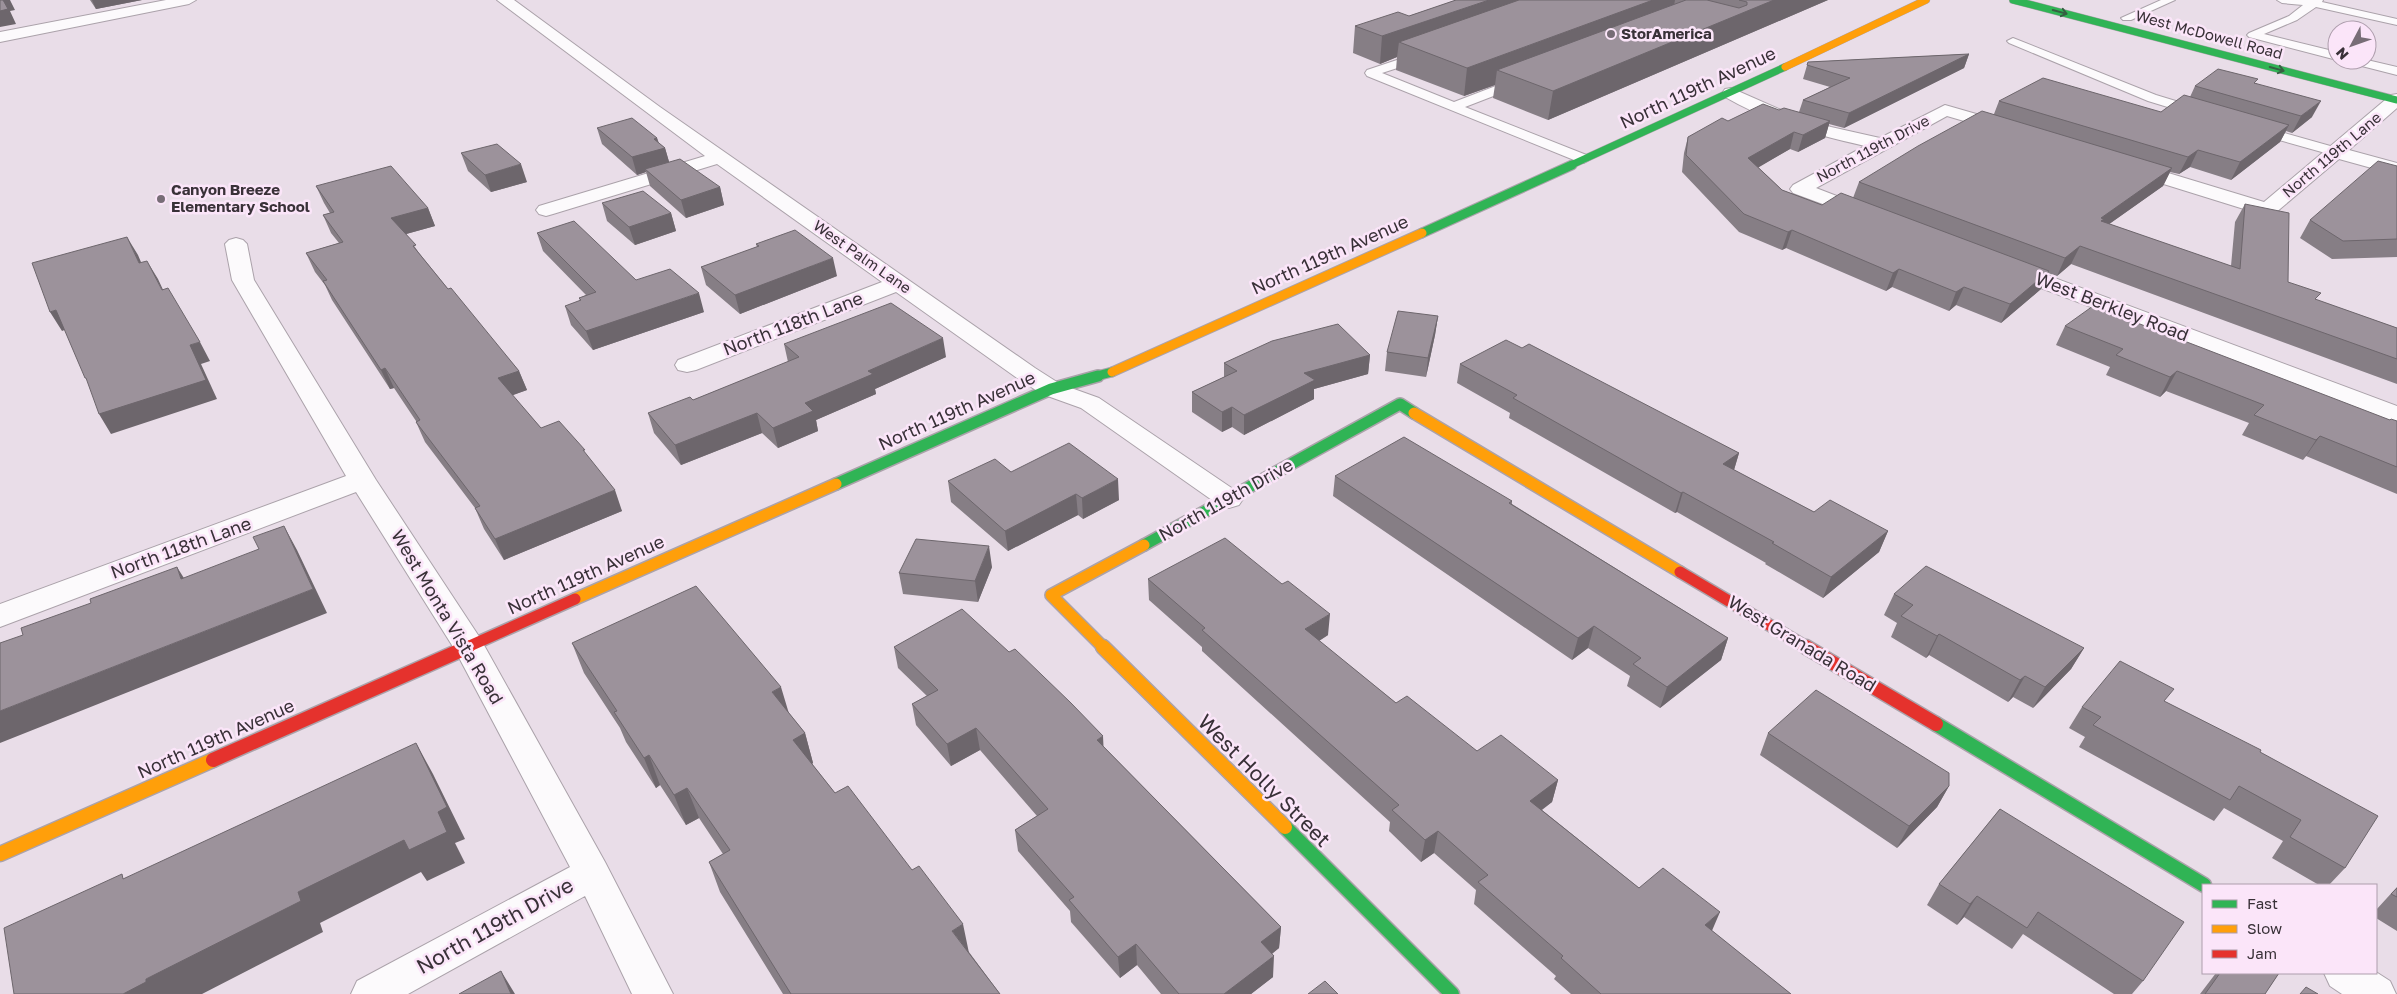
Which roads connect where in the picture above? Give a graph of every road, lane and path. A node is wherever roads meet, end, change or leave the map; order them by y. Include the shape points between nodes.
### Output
1 (189, 0) edge
2 (504, 0) edge
3 (1926, 0) edge
4 (2013, 0) edge
5 (2055, 0) edge
6 (2170, 0) edge
7 (2282, 0) edge
8 (2316, 2) edge
9 (2128, 18) junction
10 (2397, 22) edge
11 (0, 37) edge
12 (2013, 41) dead end
13 (1436, 50) edge
14 (2253, 50) dead end
15 (2327, 54) edge
16 (2377, 66) edge
17 (2397, 71) edge
18 (1526, 79) edge
19 (1730, 93) junction
20 (2397, 100) edge
21 (1454, 107) junction
22 (2206, 115) edge
23 (2244, 126) edge
24 (2021, 133) edge
25 (1882, 144) junction
26 (2336, 152) junction
27 (720, 157) junction
28 (1584, 159) junction
29 (2116, 163) edge
30 (2397, 169) edge
31 (546, 210) dead end
32 (1884, 220) edge
33 (236, 244) dead end
34 (1986, 259) edge
35 (899, 284) junction
36 (687, 365) dead end
37 (1051, 389) junction
38 (1400, 404) joint
39 (2397, 415) edge
40 (362, 480) junction
41 (1229, 499) junction
42 (1050, 595) joint
43 (0, 616) edge
44 (468, 646) junction
45 (0, 854) edge
46 (592, 873) junction
47 (2202, 884) edge
48 (2346, 974) edge
49 (371, 994) edge
50 (653, 994) edge
51 (1452, 994) edge
52 (2376, 994) edge

1 - 11 street
2 - 27 street, West Palm Lane
3 - 19 street, North 119th Avenue
4 -> 20 street, West McDowell Road
5 - 9 street, West McDowell Road
6 - 9 lane
7 - 8 lane
8 - 10 lane
8 - 15 lane via 2293,18 2253,35
9 - 14 street, West McDowell Road
12 - 22 lane via 2144,94
13 - 21 lane via 1371,74
16 - 17 lane
18 - 21 lane
19 - 25 street via 1746,103 1843,137
19 - 28 street, North 119th Avenue
20 - 26 street, North 119th Lane
21 - 28 lane
23 - 26 lane
24 - 25 street, North 119th Drive via 1945,110
25 - 32 street, North 119th Drive via 1800,189
26 - 29 street, North 119th Lane via 2267,210
26 - 30 street
27 - 31 street
27 - 35 street, West Palm Lane
28 - 37 street, North 119th Avenue via 1110,373
33 - 40 street, West Monta Vista Road via 243,280
34 - 39 street, West Berkley Road
35 - 36 street, North 118th Lane
35 - 37 street, West Palm Lane
37 - 41 street, West Palm Lane via 1090,403
37 - 44 street, North 119th Avenue
38 - 41 street, North 119th Drive
38 - 47 street, West Granada Road
40 - 43 street, North 118th Lane
40 - 44 street, West Monta Vista Road
41 - 42 street, North 119th Drive
42 - 51 street, West Holly Street
44 - 45 street, North 119th Avenue
44 - 46 street, West Monta Vista Road
46 - 49 street, North 119th Drive
46 - 50 street, West Monta Vista Road
48 - 52 street

